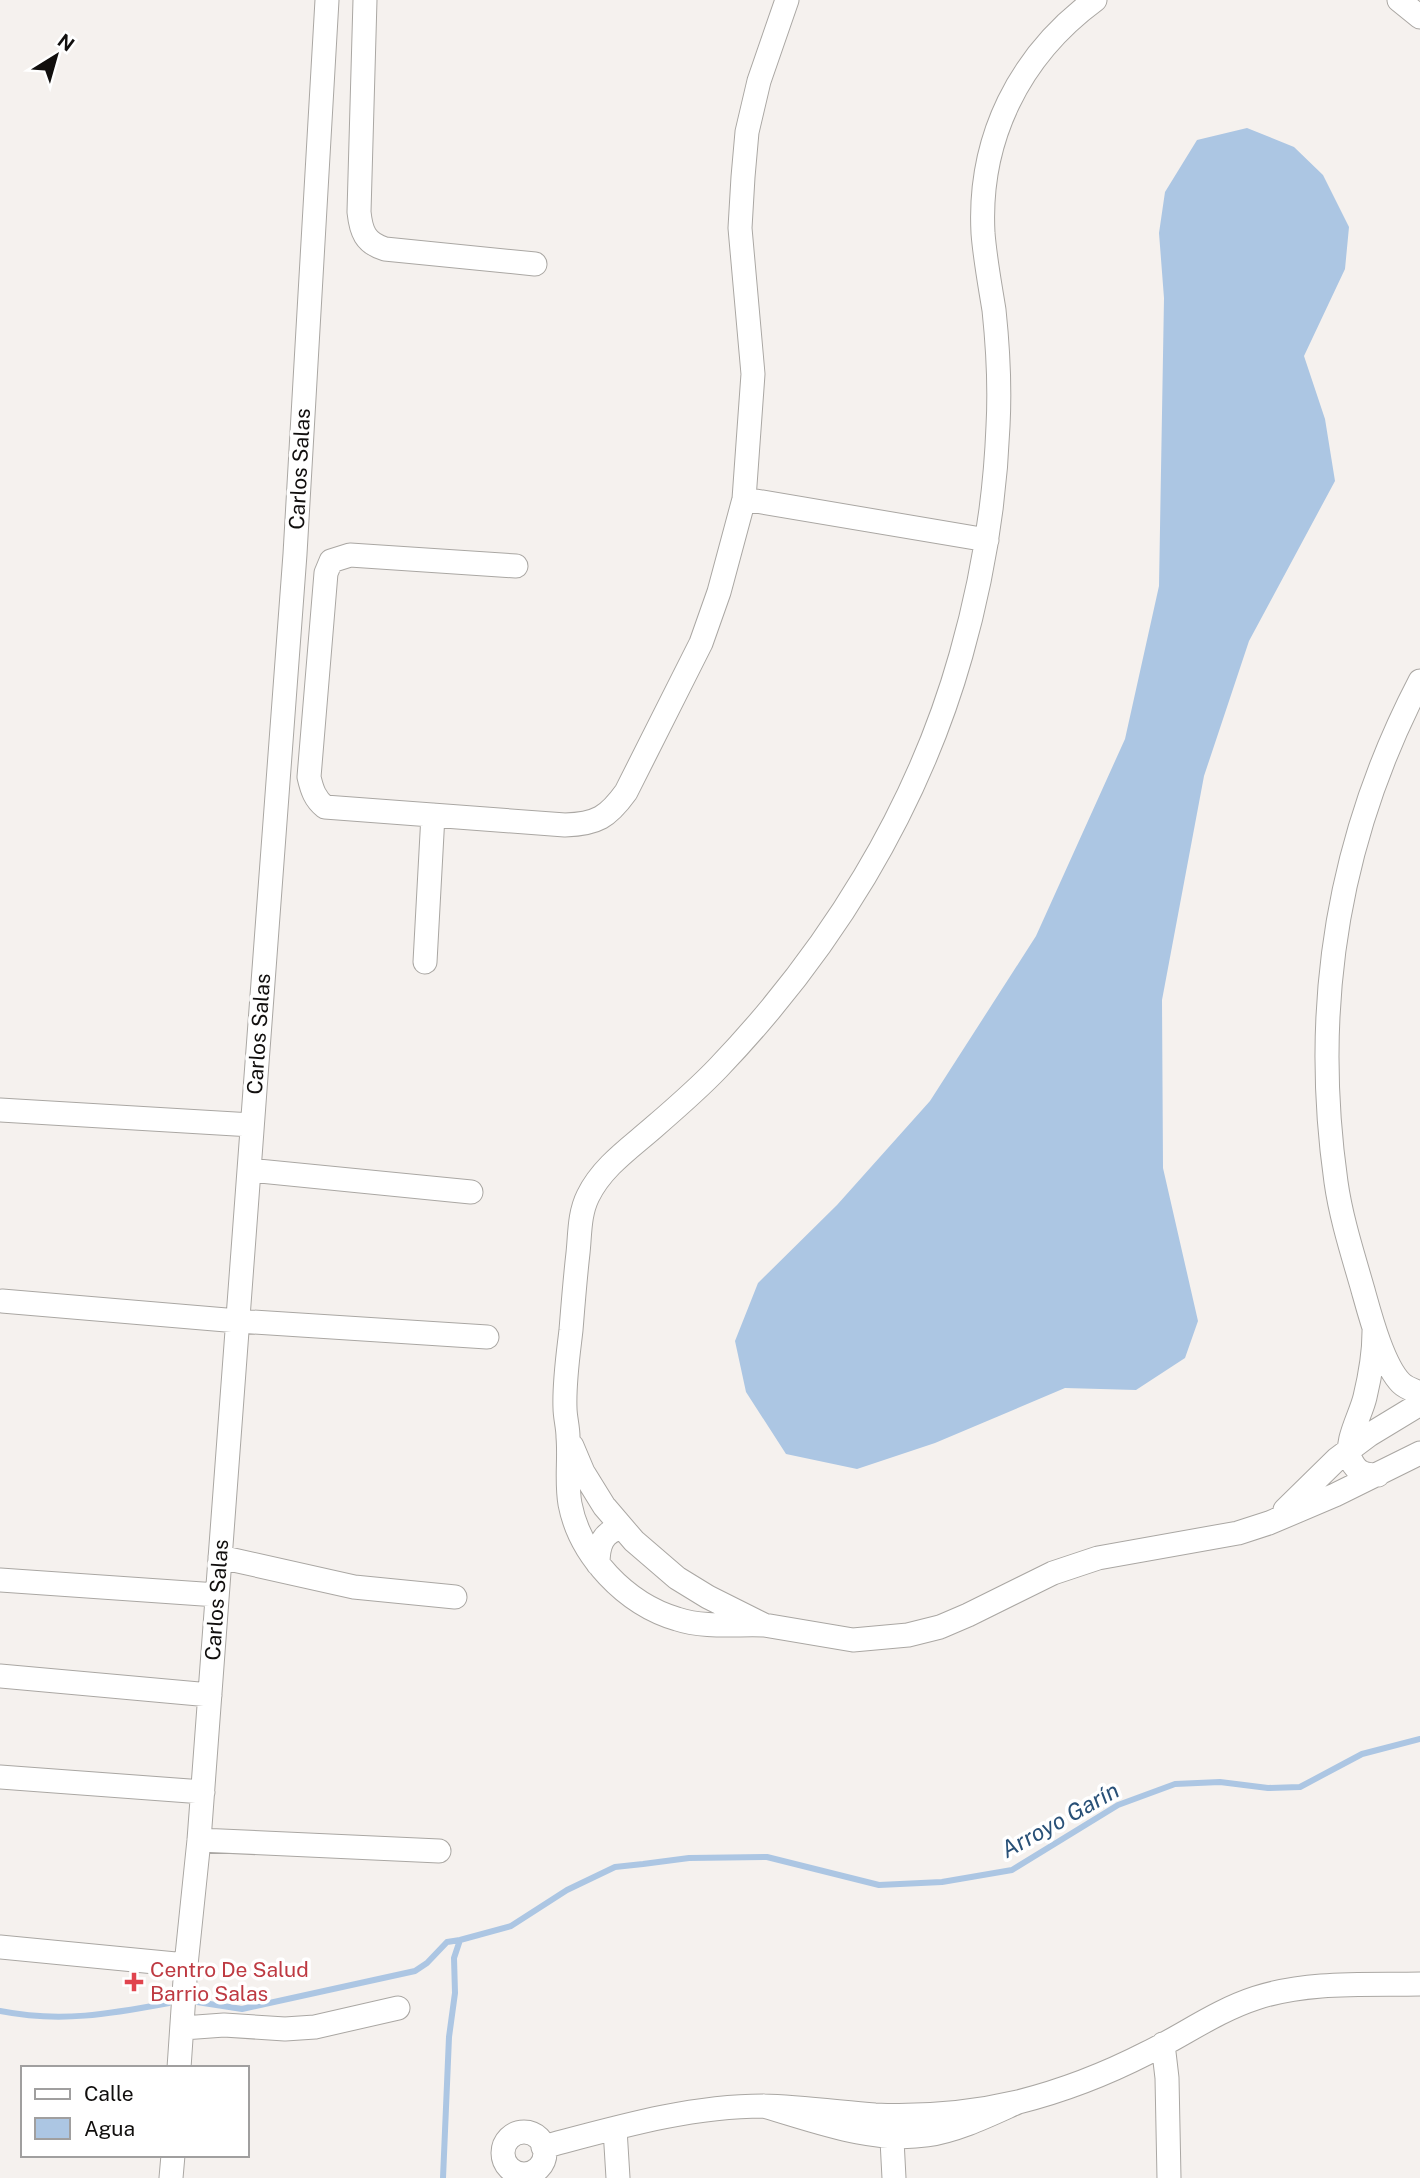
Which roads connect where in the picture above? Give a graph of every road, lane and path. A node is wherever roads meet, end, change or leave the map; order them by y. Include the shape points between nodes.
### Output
1 (327, 0) edge
2 (365, 0) edge
3 (1095, 0) edge
4 (1399, 0) edge
5 (783, 2) edge
6 (1420, 16) edge
7 (535, 264) dead end
8 (744, 499) junction
9 (986, 540) junction
10 (516, 566) dead end
11 (1420, 681) edge
12 (433, 815) junction
13 (425, 962) dead end
14 (0, 1110) edge
15 (252, 1125) junction
16 (249, 1170) junction
17 (471, 1192) dead end
18 (2, 1301) dead end
19 (238, 1321) junction
20 (1374, 1329) junction
21 (487, 1336) dead end
22 (1420, 1392) edge
23 (1420, 1404) edge
24 (568, 1437) junction
25 (1350, 1449) junction
26 (1420, 1453) edge
27 (1378, 1475) junction
28 (1269, 1523) junction
29 (621, 1528) junction
30 (220, 1557) junction
31 (598, 1564) junction
32 (677, 1578) junction
33 (0, 1580) edge
34 (218, 1595) junction
35 (455, 1597) dead end
36 (650, 1608) junction
37 (764, 1625) junction
38 (0, 1676) edge
39 (210, 1695) junction
40 (0, 1777) edge
41 (203, 1792) junction
42 (199, 1840) junction
43 (439, 1851) dead end
44 (0, 1947) edge
45 (187, 1965) junction
46 (1420, 1984) edge
47 (398, 2008) dead end
48 (183, 2028) junction
49 (1163, 2044) junction
50 (180, 2066) edge
51 (891, 2126) junction
52 (615, 2129) junction
53 (544, 2147) dead end
54 (173, 2157) edge
55 (171, 2178) edge
56 (618, 2178) edge
57 (894, 2178) edge
58 (1169, 2178) edge

1 - 15 street, Carlos Salas via 295,554
2 - 7 street via 359,212 363,235 384,249
3 - 9 street via 1042,47 1018,83 987,168 984,234 996,340 998,425
4 - 6 street
5 - 8 street via 747,132 743,177 740,228 753,374
8 - 9 street
8 - 12 street via 701,643 614,808 600,819 565,825
9 - 24 street via 963,648 934,734 914,785 859,887 766,1017 702,1086 614,1162 589,1192 581,1220 565,1388
10 - 12 street via 350,555 331,561 326,573 309,777 313,793 326,807
11 - 20 street via 1378,770 1363,815 1335,937 1328,1010 1336,1183
12 - 13 street
14 - 15 street
15 - 16 street, Carlos Salas
16 - 17 street
16 - 19 street, Carlos Salas
18 - 19 street
19 - 21 street
19 - 30 street, Carlos Salas
20 - 22 street via 1401,1383
20 - 25 street via 1365,1399
23 - 25 street
24 - 29 street via 583,1472
24 - 31 street via 570,1501 576,1529
25 - 27 street via 1358,1471
25 - 28 street
26 - 27 street
27 - 28 street
28 - 37 street via 1238,1534 1074,1565 940,1627 908,1635 853,1640
29 - 31 street via 605,1536
29 - 32 street
30 - 34 street, Carlos Salas
30 - 35 street via 354,1587
31 - 36 street
32 - 36 street via 679,1594 674,1601
32 - 37 street
33 - 34 street
34 - 39 street, Carlos Salas
36 - 37 street via 678,1620
38 - 39 street
39 - 41 street, Carlos Salas
40 - 41 street
41 - 42 street, Carlos Salas
42 - 43 street
42 - 45 street, Carlos Salas
44 - 45 street
45 - 48 street, Carlos Salas
46 - 49 street via 1285,1990 1230,2008
47 - 48 street via 315,2027
48 - 50 street, Carlos Salas
49 - 51 street via 1076,2084 951,2129 927,2135
49 - 58 street
51 - 52 street via 764,2106 718,2108
51 - 57 street
52 - 53 street
52 - 56 street
54 - 55 street

